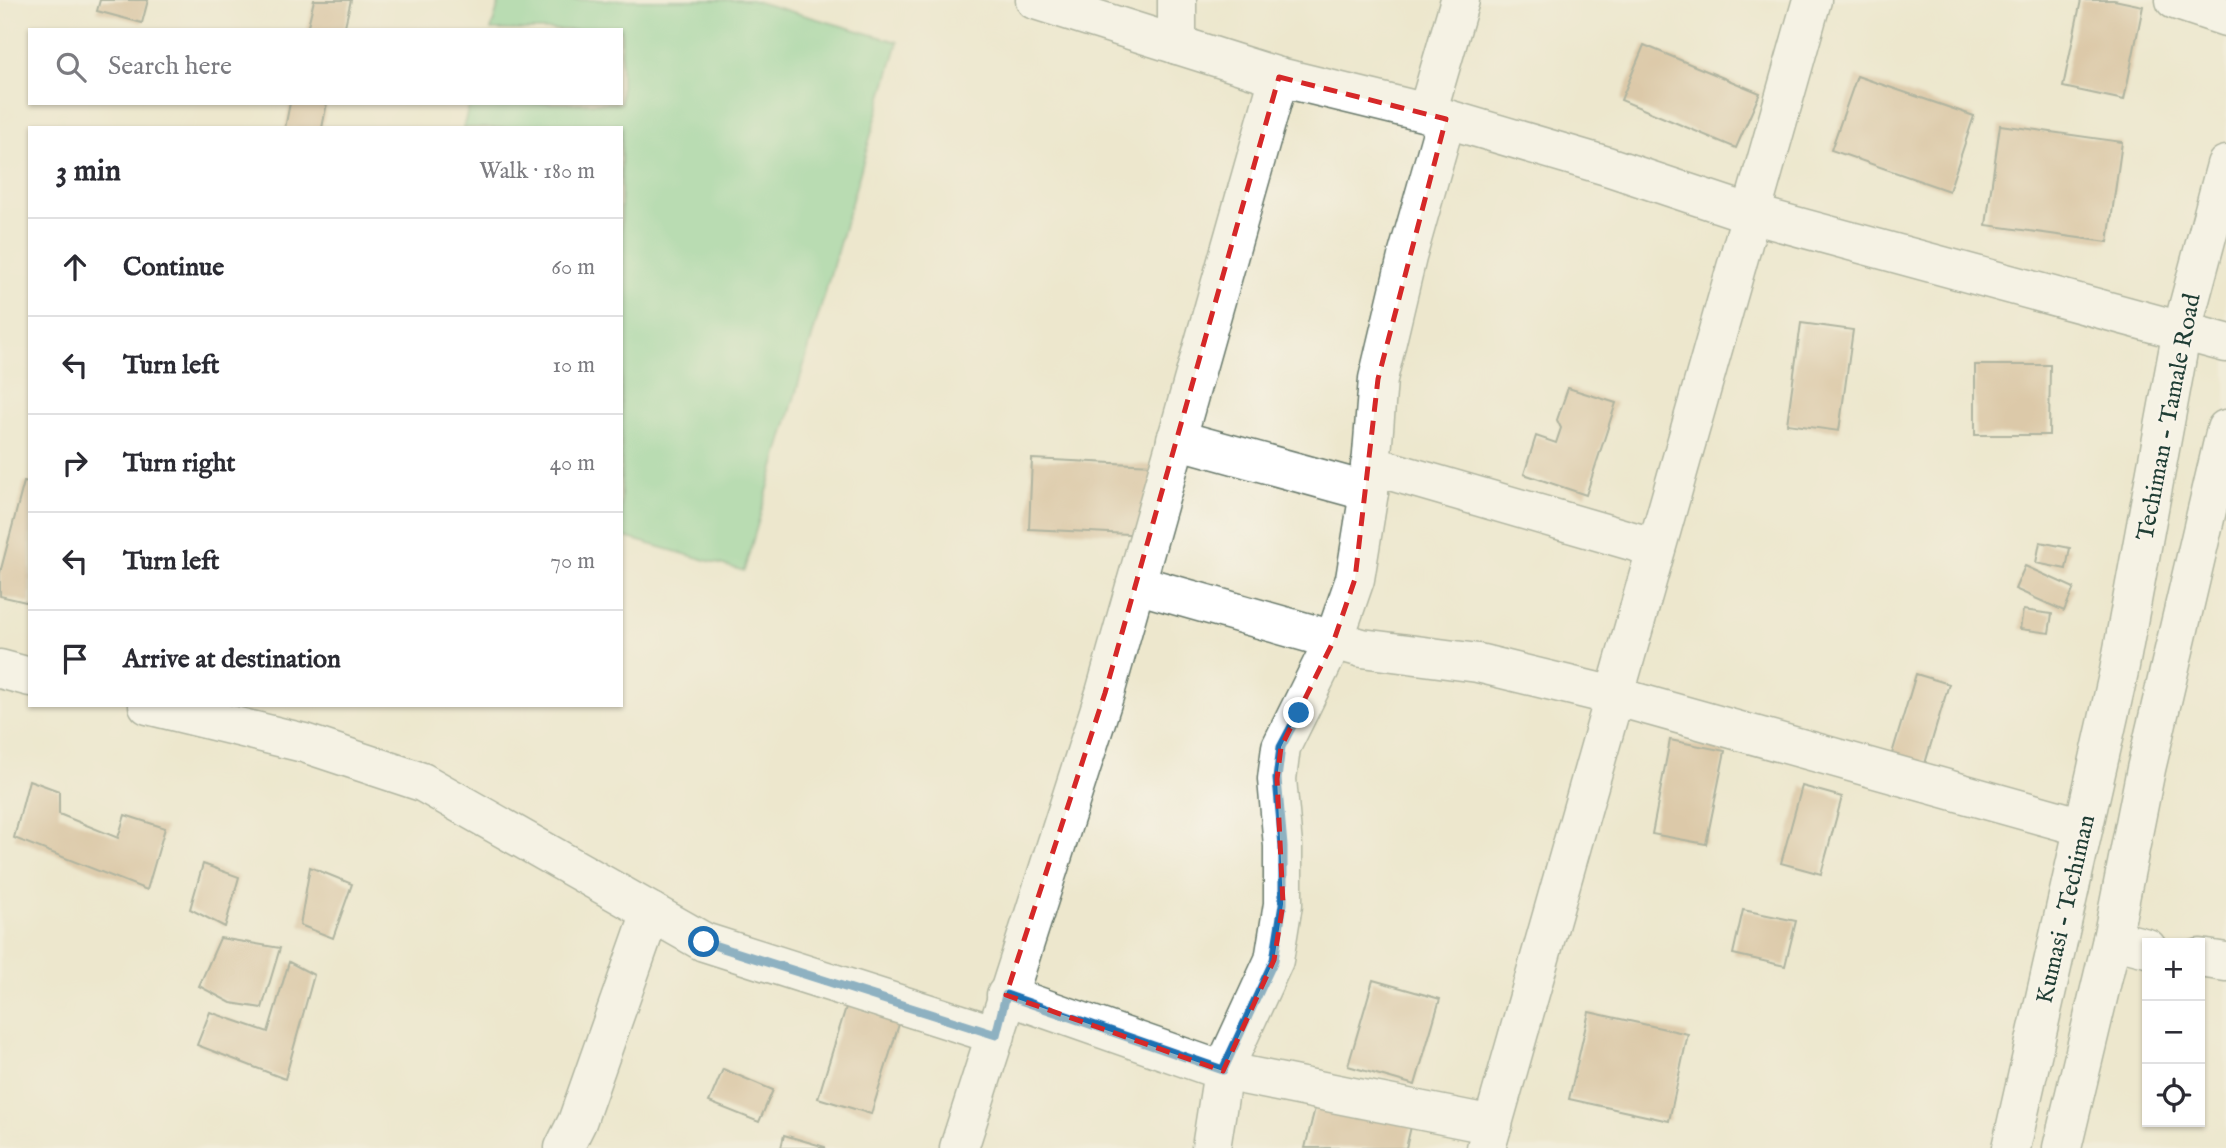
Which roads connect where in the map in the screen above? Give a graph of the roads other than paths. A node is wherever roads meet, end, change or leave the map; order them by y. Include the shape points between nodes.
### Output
1 (1035, 0) edge
2 (1177, 0) edge
3 (1460, 0) edge
4 (1812, 0) edge
5 (2175, 0) edge
6 (2226, 18) edge
7 (1177, 45) junction
8 (1279, 77) junction
9 (1437, 116) junction
10 (2226, 166) edge
11 (1751, 214) junction
12 (2182, 331) junction
13 (2226, 343) edge
14 (2226, 429) edge
15 (1177, 439) junction
16 (1369, 478) junction
17 (1656, 548) junction
18 (1136, 584) junction
19 (1334, 640) junction
20 (0, 669) edge
21 (2119, 671) joint
22 (28, 676) edge
23 (1614, 696) junction
24 (156, 707) edge
25 (2083, 827) junction
26 (651, 912) junction
27 (2129, 944) edge
28 (2205, 959) edge
29 (2226, 962) edge
30 (1006, 995) junction
31 (996, 1035) junction
32 (1223, 1070) junction
33 (1490, 1137) edge
34 (970, 1145) edge
35 (564, 1148) edge
36 (1211, 1148) edge
37 (2011, 1148) edge
38 (2062, 1148) edge

1 - 7 main road
2 - 7 main road
3 - 9 main road
4 - 11 main road
5 - 6 main road
7 - 8 main road
8 - 9 main road
8 - 15 main road
9 - 11 main road
9 - 16 main road via 1378,379
10 - 12 main road, Techiman - Tamale Road
11 - 12 main road
11 - 17 main road
12 - 13 main road
12 - 21 main road, Techiman - Tamale Road
14 - 27 main road, Kumasi - Techiman via 2146,769
15 - 16 main road
15 - 18 main road
16 - 17 main road
16 - 19 main road via 1354,579
17 - 23 main road
18 - 19 main road
18 - 30 main road
19 - 23 main road via 1478,663
19 - 32 main road via 1281,747 1277,779 1283,904 1274,960
20 - 22 main road
21 - 25 main road, Kumasi - Techiman
23 - 25 main road
23 - 33 main road
24 - 26 main road via 304,743 422,782
25 - 37 main road, Kumasi - Techiman
26 - 31 main road via 704,942
26 - 35 main road
27 - 38 main road, Kumasi - Techiman
28 - 29 main road
30 - 31 main road
30 - 32 main road
31 - 34 main road
32 - 33 main road
32 - 36 main road

